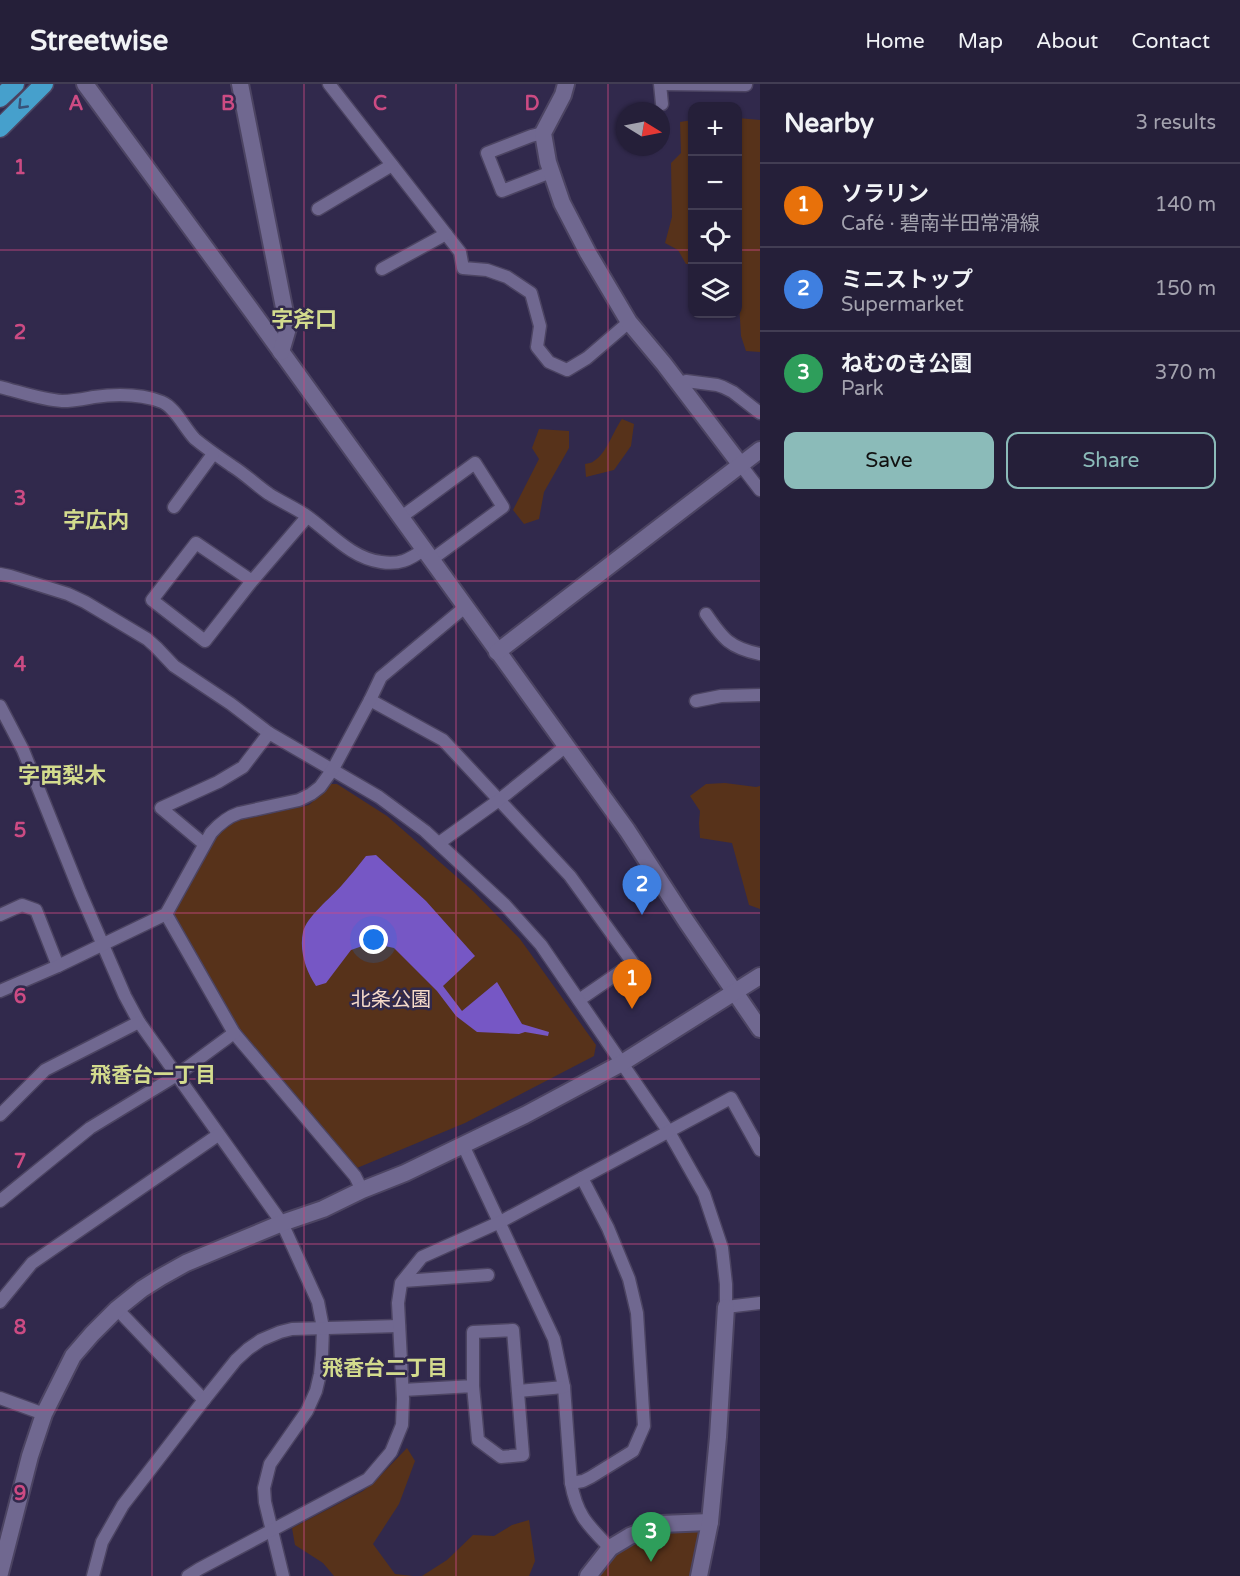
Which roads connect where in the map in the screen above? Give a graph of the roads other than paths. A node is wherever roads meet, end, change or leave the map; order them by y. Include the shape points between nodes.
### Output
1 (15, 84) edge
2 (44, 84) edge
3 (86, 84) edge
4 (240, 84) edge
5 (330, 84) edge
6 (566, 84) edge
7 (662, 84) edge
8 (746, 84) edge
9 (0, 98) edge
10 (662, 102) edge
11 (0, 128) edge
12 (543, 133) junction
13 (392, 165) junction
14 (551, 172) junction
15 (318, 209) dead end
16 (446, 234) junction
17 (382, 269) dead end
18 (629, 322) junction
19 (281, 352) junction
20 (680, 385) junction
21 (0, 387) edge
22 (760, 413) edge
23 (760, 450) edge
24 (213, 454) junction
25 (740, 465) junction
26 (760, 490) edge
27 (174, 507) dead end
28 (308, 517) junction
29 (400, 518) junction
30 (427, 555) junction
31 (0, 574) edge
32 (252, 581) junction
33 (465, 607) junction
34 (706, 614) dead end
35 (497, 652) junction
36 (760, 654) edge
37 (760, 695) edge
38 (370, 700) junction
39 (696, 701) dead end
40 (0, 706) edge
41 (269, 733) junction
42 (566, 746) junction
43 (333, 769) junction
44 (499, 800) junction
45 (439, 843) junction
46 (204, 844) junction
47 (166, 914) junction
48 (0, 915) edge
49 (103, 943) junction
50 (58, 966) junction
51 (760, 976) edge
52 (0, 991) edge
53 (735, 991) junction
54 (579, 1000) junction
55 (139, 1022) junction
56 (760, 1029) edge
57 (234, 1034) junction
58 (622, 1063) junction
59 (177, 1074) junction
60 (0, 1115) edge
61 (669, 1132) junction
62 (218, 1135) junction
63 (463, 1145) junction
64 (760, 1150) edge
65 (582, 1178) junction
66 (362, 1190) junction
67 (0, 1202) edge
68 (500, 1222) junction
69 (282, 1223) junction
70 (488, 1275) dead end
71 (403, 1281) junction
72 (0, 1302) edge
73 (760, 1304) edge
74 (726, 1308) junction
75 (117, 1309) junction
76 (399, 1326) junction
77 (323, 1328) junction
78 (474, 1386) junction
79 (564, 1387) junction
80 (403, 1390) junction
81 (518, 1391) junction
82 (0, 1398) edge
83 (204, 1400) junction
84 (44, 1414) junction
85 (571, 1484) junction
86 (710, 1522) junction
87 (273, 1529) junction
88 (610, 1548) junction
89 (0, 1573) edge
90 (93, 1576) edge
91 (188, 1576) edge
92 (283, 1576) edge
93 (588, 1576) edge
94 (699, 1576) edge

1 - 9 highway
2 -> 11 highway
3 - 19 street
4 - 19 street via 288,328
5 - 13 street
6 - 12 street
7 - 8 street
7 - 10 street
12 - 14 street
12 - 14 street via 487,153 502,191
13 - 15 street
13 - 16 street
14 - 18 street via 572,223
16 - 17 street
16 - 18 street via 460,252 463,268 507,277 531,293 540,326 537,347 549,362 567,370
18 - 20 street
19 - 29 street
20 - 22 street via 686,381 723,387
20 - 25 street
21 - 24 street via 59,401 132,396 165,402 193,437
23 - 25 street
24 - 27 street
24 - 28 street
25 - 26 street
25 - 35 street
28 - 30 street via 342,544 371,560 397,562
28 - 32 street
29 - 30 street
29 - 30 street via 475,463 503,507
30 - 33 street
31 - 41 street via 86,602 147,639 174,666
32 - 32 street via 205,641 152,600 196,543
33 - 35 street
33 - 38 street via 381,677
34 - 36 street via 725,639
35 - 42 street
37 - 39 street
38 - 43 street
38 - 44 street via 443,740
40 - 49 street
41 - 43 street
41 - 46 street via 243,767 161,808
42 - 44 street
42 - 53 street
43 - 45 street via 379,797
43 - 46 street via 320,787 299,800 231,816 218,824
44 - 45 street
44 - 54 street via 570,876 633,963
45 - 54 street via 518,917
46 - 47 street
47 - 49 street
47 - 57 street
48 - 50 street via 22,905 36,910
49 - 50 street
49 - 55 street
50 - 52 street
51 - 53 street
53 - 56 street
53 - 58 street
54 - 58 street
55 - 59 street
55 - 60 street via 45,1070
57 - 59 street
57 - 66 street via 355,1176
58 - 61 street
58 - 63 street
59 - 62 street
59 - 67 street via 90,1128
61 - 64 street via 731,1098
61 - 65 street
61 - 74 street via 704,1194 722,1248
62 - 69 street
62 - 72 street via 32,1263
63 - 66 street
63 - 68 street
65 - 68 street
65 - 85 street via 629,1279 637,1313 644,1426 633,1451 591,1478
66 - 69 street
68 - 71 street via 422,1257
68 - 79 street via 554,1340
69 - 75 street via 186,1263
69 - 77 street via 318,1302
70 - 71 street
71 - 76 street via 398,1303
73 - 74 street
74 - 86 street
75 - 83 street
75 - 84 street via 73,1356
76 - 77 street
76 - 80 street
77 - 83 street via 292,1329 261,1340 236,1360
77 - 87 street via 316,1391 270,1464 266,1477 265,1503
78 - 80 street
78 - 81 street via 473,1332 513,1330
78 - 81 street via 478,1440 501,1457 523,1455
79 - 81 street
79 - 85 street
80 - 87 street via 402,1425 391,1452 368,1479
82 - 84 street
83 - 90 street via 123,1505 102,1542
84 - 89 street
85 - 88 street via 584,1520
86 - 88 street via 661,1524
86 - 94 street
87 - 91 street
87 - 92 street
88 - 93 street

